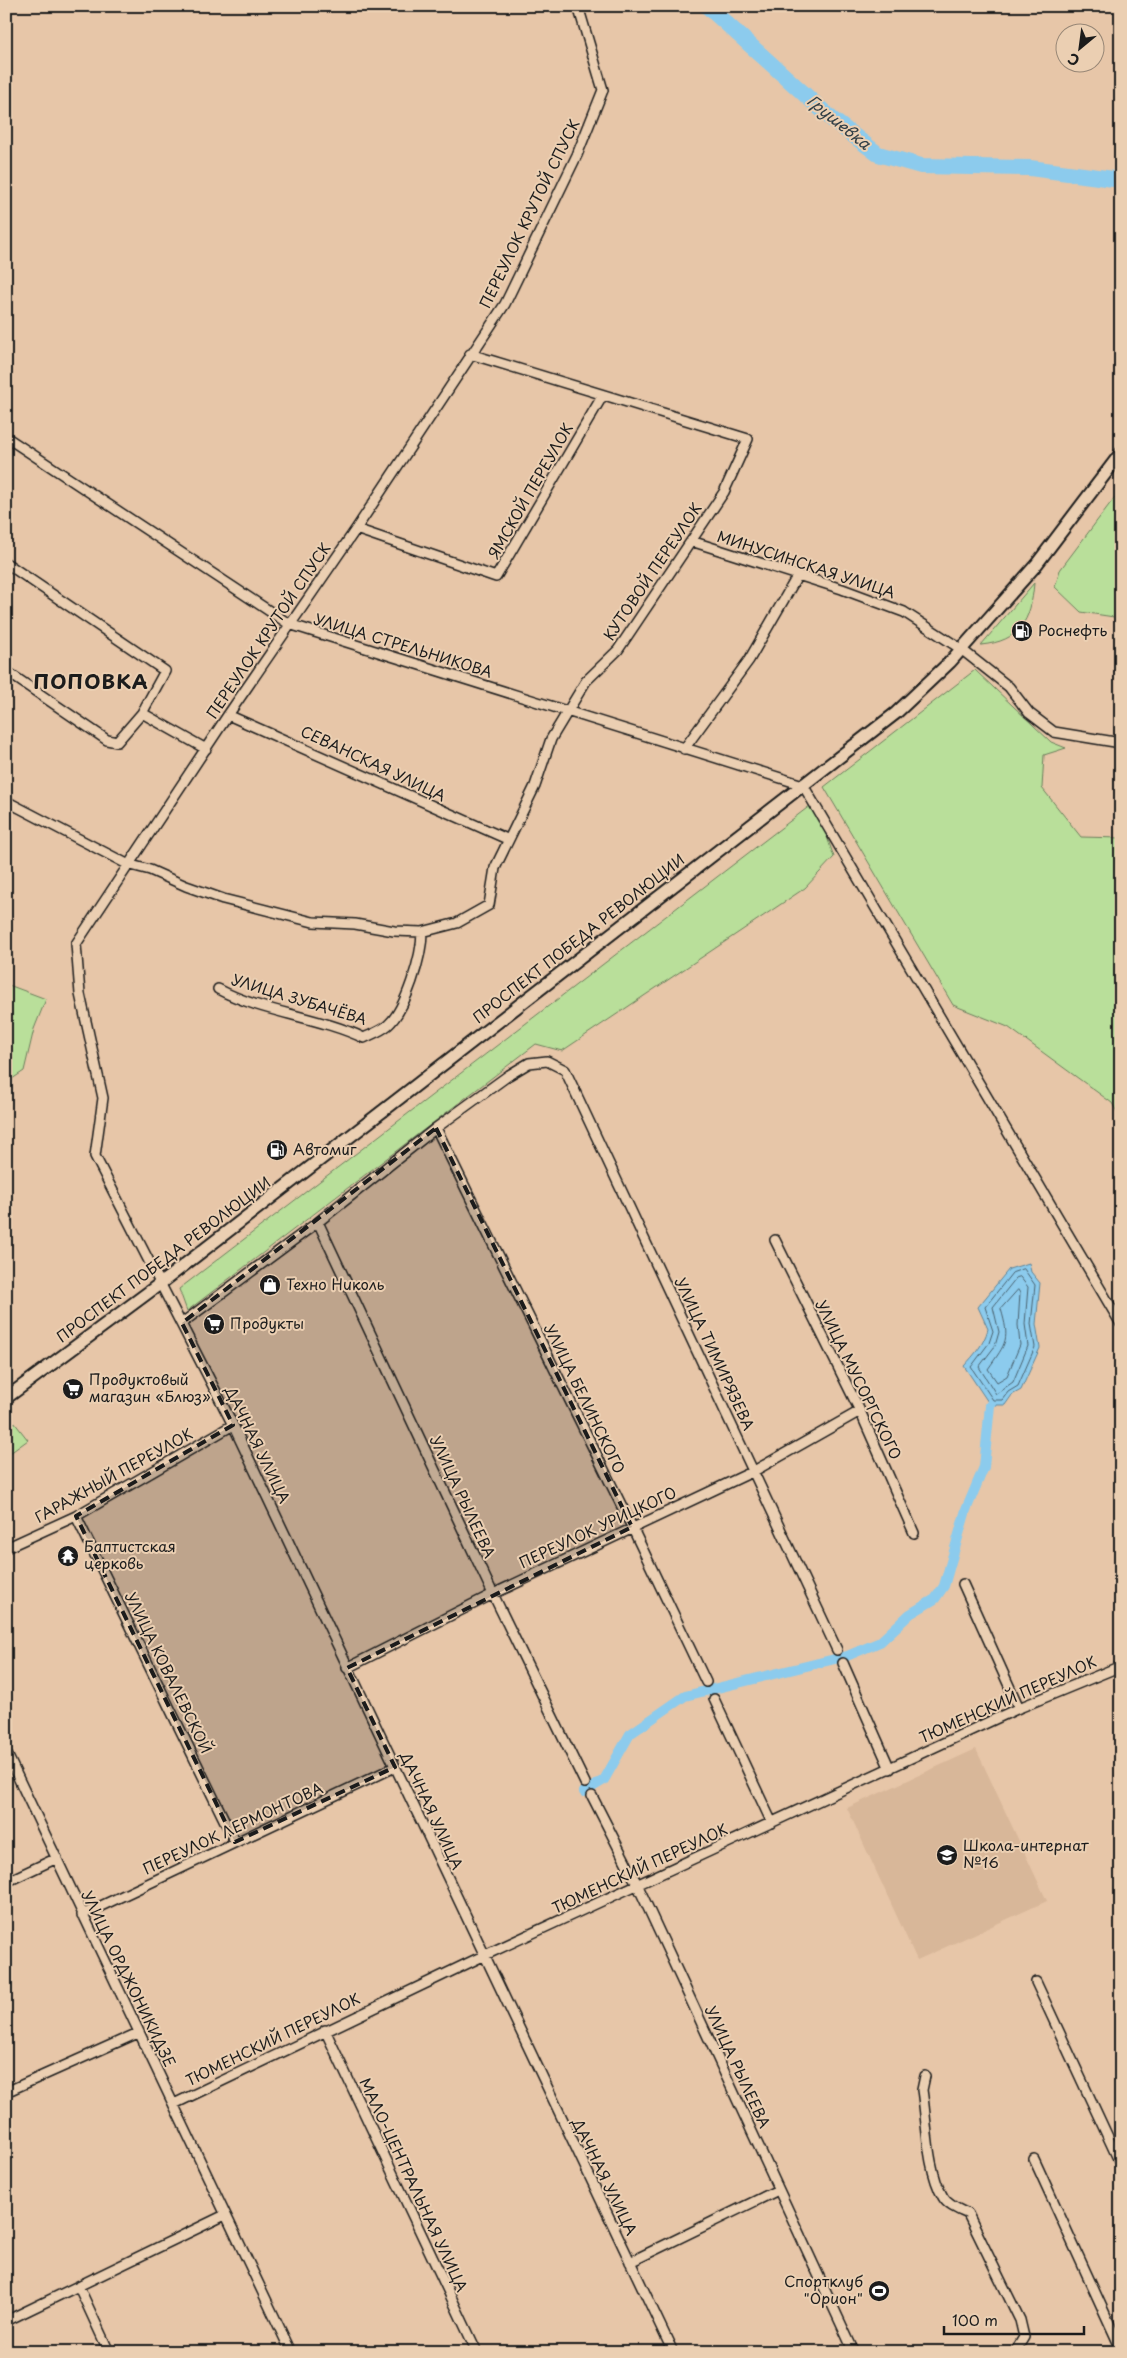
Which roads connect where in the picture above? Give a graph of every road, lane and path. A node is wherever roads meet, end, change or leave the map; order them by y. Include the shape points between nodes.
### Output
1 (578, 6) edge
2 (470, 354) junction
3 (603, 395) junction
4 (6, 437) edge
5 (1121, 453) edge
6 (356, 529) junction
7 (691, 540) junction
8 (6, 563) edge
9 (798, 575) junction
10 (289, 624) junction
11 (961, 649) junction
12 (6, 671) edge
13 (567, 712) junction
14 (142, 713) junction
15 (228, 715) junction
16 (1121, 743) edge
17 (206, 749) junction
18 (684, 749) junction
19 (803, 784) junction
20 (6, 801) edge
21 (507, 839) junction
22 (127, 864) junction
23 (422, 932) junction
24 (218, 990) dead end
25 (436, 1128) junction
26 (318, 1222) junction
27 (775, 1240) dead end
28 (161, 1283) junction
29 (182, 1323) junction
30 (1121, 1324) edge
31 (6, 1398) edge
32 (860, 1411) junction
33 (233, 1425) junction
34 (754, 1471) junction
35 (76, 1516) junction
36 (632, 1526) junction
37 (914, 1534) dead end
38 (6, 1548) edge
39 (963, 1584) dead end
40 (492, 1594) junction
41 (837, 1650) dead end
42 (843, 1663) dead end
43 (1121, 1666) edge
44 (347, 1668) junction
45 (706, 1682) dead end
46 (714, 1699) dead end
47 (1019, 1708) junction
48 (6, 1752) edge
49 (395, 1767) junction
50 (890, 1769) junction
51 (585, 1783) dead end
52 (592, 1796) dead end
53 (772, 1823) junction
54 (235, 1842) junction
55 (56, 1858) junction
56 (6, 1882) edge
57 (638, 1886) junction
58 (82, 1915) junction
59 (484, 1956) junction
60 (1036, 1982) dead end
61 (325, 2030) junction
62 (138, 2033) junction
63 (925, 2076) dead end
64 (6, 2092) edge
65 (174, 2104) junction
66 (1034, 2159) dead end
67 (1121, 2165) edge
68 (778, 2190) junction
69 (225, 2215) junction
70 (630, 2262) junction
71 (79, 2287) junction
72 (6, 2321) edge
73 (1121, 2349) edge
74 (109, 2352) edge
75 (291, 2352) edge
76 (477, 2352) edge
77 (673, 2352) edge
78 (854, 2352) edge
79 (1015, 2352) edge

1 - 2 street, ПЕРЕУЛОК КРУТОЙ СПУСК via 602,90 578,155 505,304
2 - 3 street
2 - 6 street, ПЕРЕУЛОК КРУТОЙ СПУСК
3 - 6 street, ЯМСКОЙ ПЕРЕУЛОК via 496,577
3 - 7 street, КУТОВОЙ ПЕРЕУЛОК via 748,439 724,492
4 - 10 street, УЛИЦА СТРЕЛЬНИКОВА
5 - 11 main road, ПРОСПЕКТ ПОБЕДА РЕВОЛЮЦИИ via 1036,565
6 - 10 street, ПЕРЕУЛОК КРУТОЙ СПУСК
7 - 9 street, МИНУСИНСКАЯ УЛИЦА
7 - 13 street, КУТОВОЙ ПЕРЕУЛОК via 618,650 586,681
8 - 14 street via 165,671
9 - 11 street, МИНУСИНСКАЯ УЛИЦА via 904,612
9 - 18 street via 749,660
10 - 13 street, УЛИЦА СТРЕЛЬНИКОВА
10 - 15 street, ПЕРЕУЛОК КРУТОЙ СПУСК
11 - 16 street, МИНУСИНСКАЯ УЛИЦА via 1009,687 1029,713 1054,732
11 - 19 main road, ПРОСПЕКТ ПОБЕДА РЕВОЛЮЦИИ via 896,713
12 - 14 street via 107,740 117,742
13 - 18 street, УЛИЦА СТРЕЛЬНИКОВА
13 - 21 street, КУТОВОЙ ПЕРЕУЛОК via 551,739 535,786
14 - 17 street
15 - 17 street, ПЕРЕУЛОК КРУТОЙ СПУСК
15 - 21 street, СЕВАНСКАЯ УЛИЦА
17 - 22 street, ПЕРЕУЛОК КРУТОЙ СПУСК
18 - 19 street, УЛИЦА СТРЕЛЬНИКОВА
19 - 28 main road, ПРОСПЕКТ ПОБЕДА РЕВОЛЮЦИИ
19 - 30 street
20 - 22 street
21 - 23 street, КУТОВОЙ ПЕРЕУЛОК via 495,868 489,905 457,923
22 - 23 street via 223,899 312,922
22 - 28 street, ПЕРЕУЛОК КРУТОЙ СПУСК via 76,944 80,994 103,1098 95,1156
23 - 24 street, УЛИЦА ЗУБАЧЁВА via 418,965 395,1017 387,1026 364,1038 311,1019 236,999
25 - 26 street
25 - 34 street, УЛИЦА ТИМИРЯЗЕВА via 529,1063 547,1061 564,1070
25 - 36 street, УЛИЦА БЕЛИНСКОГО
26 - 29 street
26 - 40 street, УЛИЦА РЫЛЕЕВА
27 - 32 street, УЛИЦА МУСОРГСКОГО
28 - 29 street, ДАЧНАЯ УЛИЦА
28 - 31 main road, ПРОСПЕКТ ПОБЕДА РЕВОЛЮЦИИ
29 - 33 street, ДАЧНАЯ УЛИЦА
32 - 34 street, ПЕРЕУЛОК УРИЦКОГО
32 - 37 street, УЛИЦА МУСОРГСКОГО
33 - 35 street, ГАРАЖНЫЙ ПЕРЕУЛОК
33 - 44 street, ДАЧНАЯ УЛИЦА
34 - 36 street, ПЕРЕУЛОК УРИЦКОГО
34 - 41 street, УЛИЦА ТИМИРЯЗЕВА
35 - 38 street, ГАРАЖНЫЙ ПЕРЕУЛОК
35 - 54 street, УЛИЦА КОВАЛЕВСКОЙ
36 - 40 street, ПЕРЕУЛОК УРИЦКОГО
36 - 45 street, УЛИЦА БЕЛИНСКОГО
39 - 47 street
40 - 44 street, ПЕРЕУЛОК УРИЦКОГО
40 - 51 street, УЛИЦА РЫЛЕЕВА
42 - 50 street
43 - 47 street, ТЮМЕНСКИЙ ПЕРЕУЛОК
44 - 49 street, ДАЧНАЯ УЛИЦА
46 - 53 street
47 - 50 street, ТЮМЕНСКИЙ ПЕРЕУЛОК
48 - 55 street, УЛИЦА ОРДЖОНИКИДЗЕ
49 - 54 street, ПЕРЕУЛОК ЛЕРМОНТОВА
49 - 59 street, ДАЧНАЯ УЛИЦА
50 - 53 street, ТЮМЕНСКИЙ ПЕРЕУЛОК
52 - 57 street, УЛИЦА РЫЛЕЕВА
53 - 57 street, ТЮМЕНСКИЙ ПЕРЕУЛОК
54 - 58 street, ПЕРЕУЛОК ЛЕРМОНТОВА
55 - 56 street
55 - 58 street, УЛИЦА ОРДЖОНИКИДЗЕ
57 - 59 street, ТЮМЕНСКИЙ ПЕРЕУЛОК
57 - 68 street, УЛИЦА РЫЛЕЕВА
58 - 62 street, УЛИЦА ОРДЖОНИКИДЗЕ
59 - 61 street, ТЮМЕНСКИЙ ПЕРЕУЛОК
59 - 70 street, ДАЧНАЯ УЛИЦА
60 - 67 street
61 - 65 street, ТЮМЕНСКИЙ ПЕРЕУЛОК
61 - 76 street, МАЛО-ЦЕНТРАЛЬНАЯ УЛИЦА
62 - 64 street
62 - 65 street, УЛИЦА ОРДЖОНИКИДЗЕ
63 - 79 street via 922,2090 936,2178 943,2198 968,2214 1020,2320 1024,2337
65 - 69 street, УЛИЦА ОРДЖОНИКИДЗЕ
66 - 73 street
68 - 70 street
68 - 78 street, УЛИЦА РЫЛЕЕВА
69 - 71 street
69 - 75 street, УЛИЦА ОРДЖОНИКИДЗЕ
70 - 77 street, ДАЧНАЯ УЛИЦА
71 - 72 street
71 - 74 street

